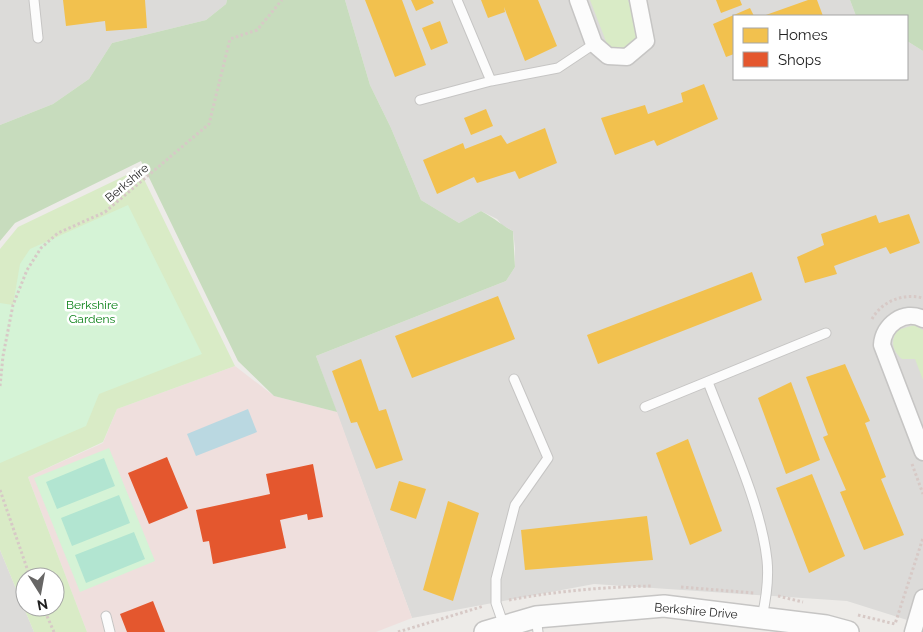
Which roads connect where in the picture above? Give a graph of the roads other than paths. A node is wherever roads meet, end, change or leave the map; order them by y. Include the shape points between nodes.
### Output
1 (34, 0) edge
2 (457, 0) edge
3 (578, 0) edge
4 (641, 1) edge
5 (38, 38) dead end
6 (594, 44) junction
7 (491, 82) junction
8 (420, 100) dead end
9 (923, 318) edge
10 (826, 333) dead end
11 (514, 379) dead end
12 (708, 382) junction
13 (644, 406) dead end
14 (923, 452) edge
15 (923, 598) edge
16 (106, 616) dead end
17 (762, 617) junction
18 (849, 623) edge
19 (537, 624) edge
20 (494, 629) edge
21 (110, 632) edge
22 (912, 632) edge

1 - 5 lane
2 - 7 lane
3 - 6 street
4 - 6 street via 646,41 627,57 608,56
6 - 7 lane via 558,68
7 - 8 lane
9 - 14 street via 907,316 896,320 882,336 882,345
10 - 12 lane
11 - 20 lane via 548,458 515,505 496,579
12 - 13 lane
12 - 17 lane via 745,475 761,529 767,560
15 - 22 street
16 - 21 lane
17 - 18 street, Berkshire Drive via 826,626
17 - 19 street, Berkshire Drive via 664,606
19 - 20 street, Berkshire Drive

